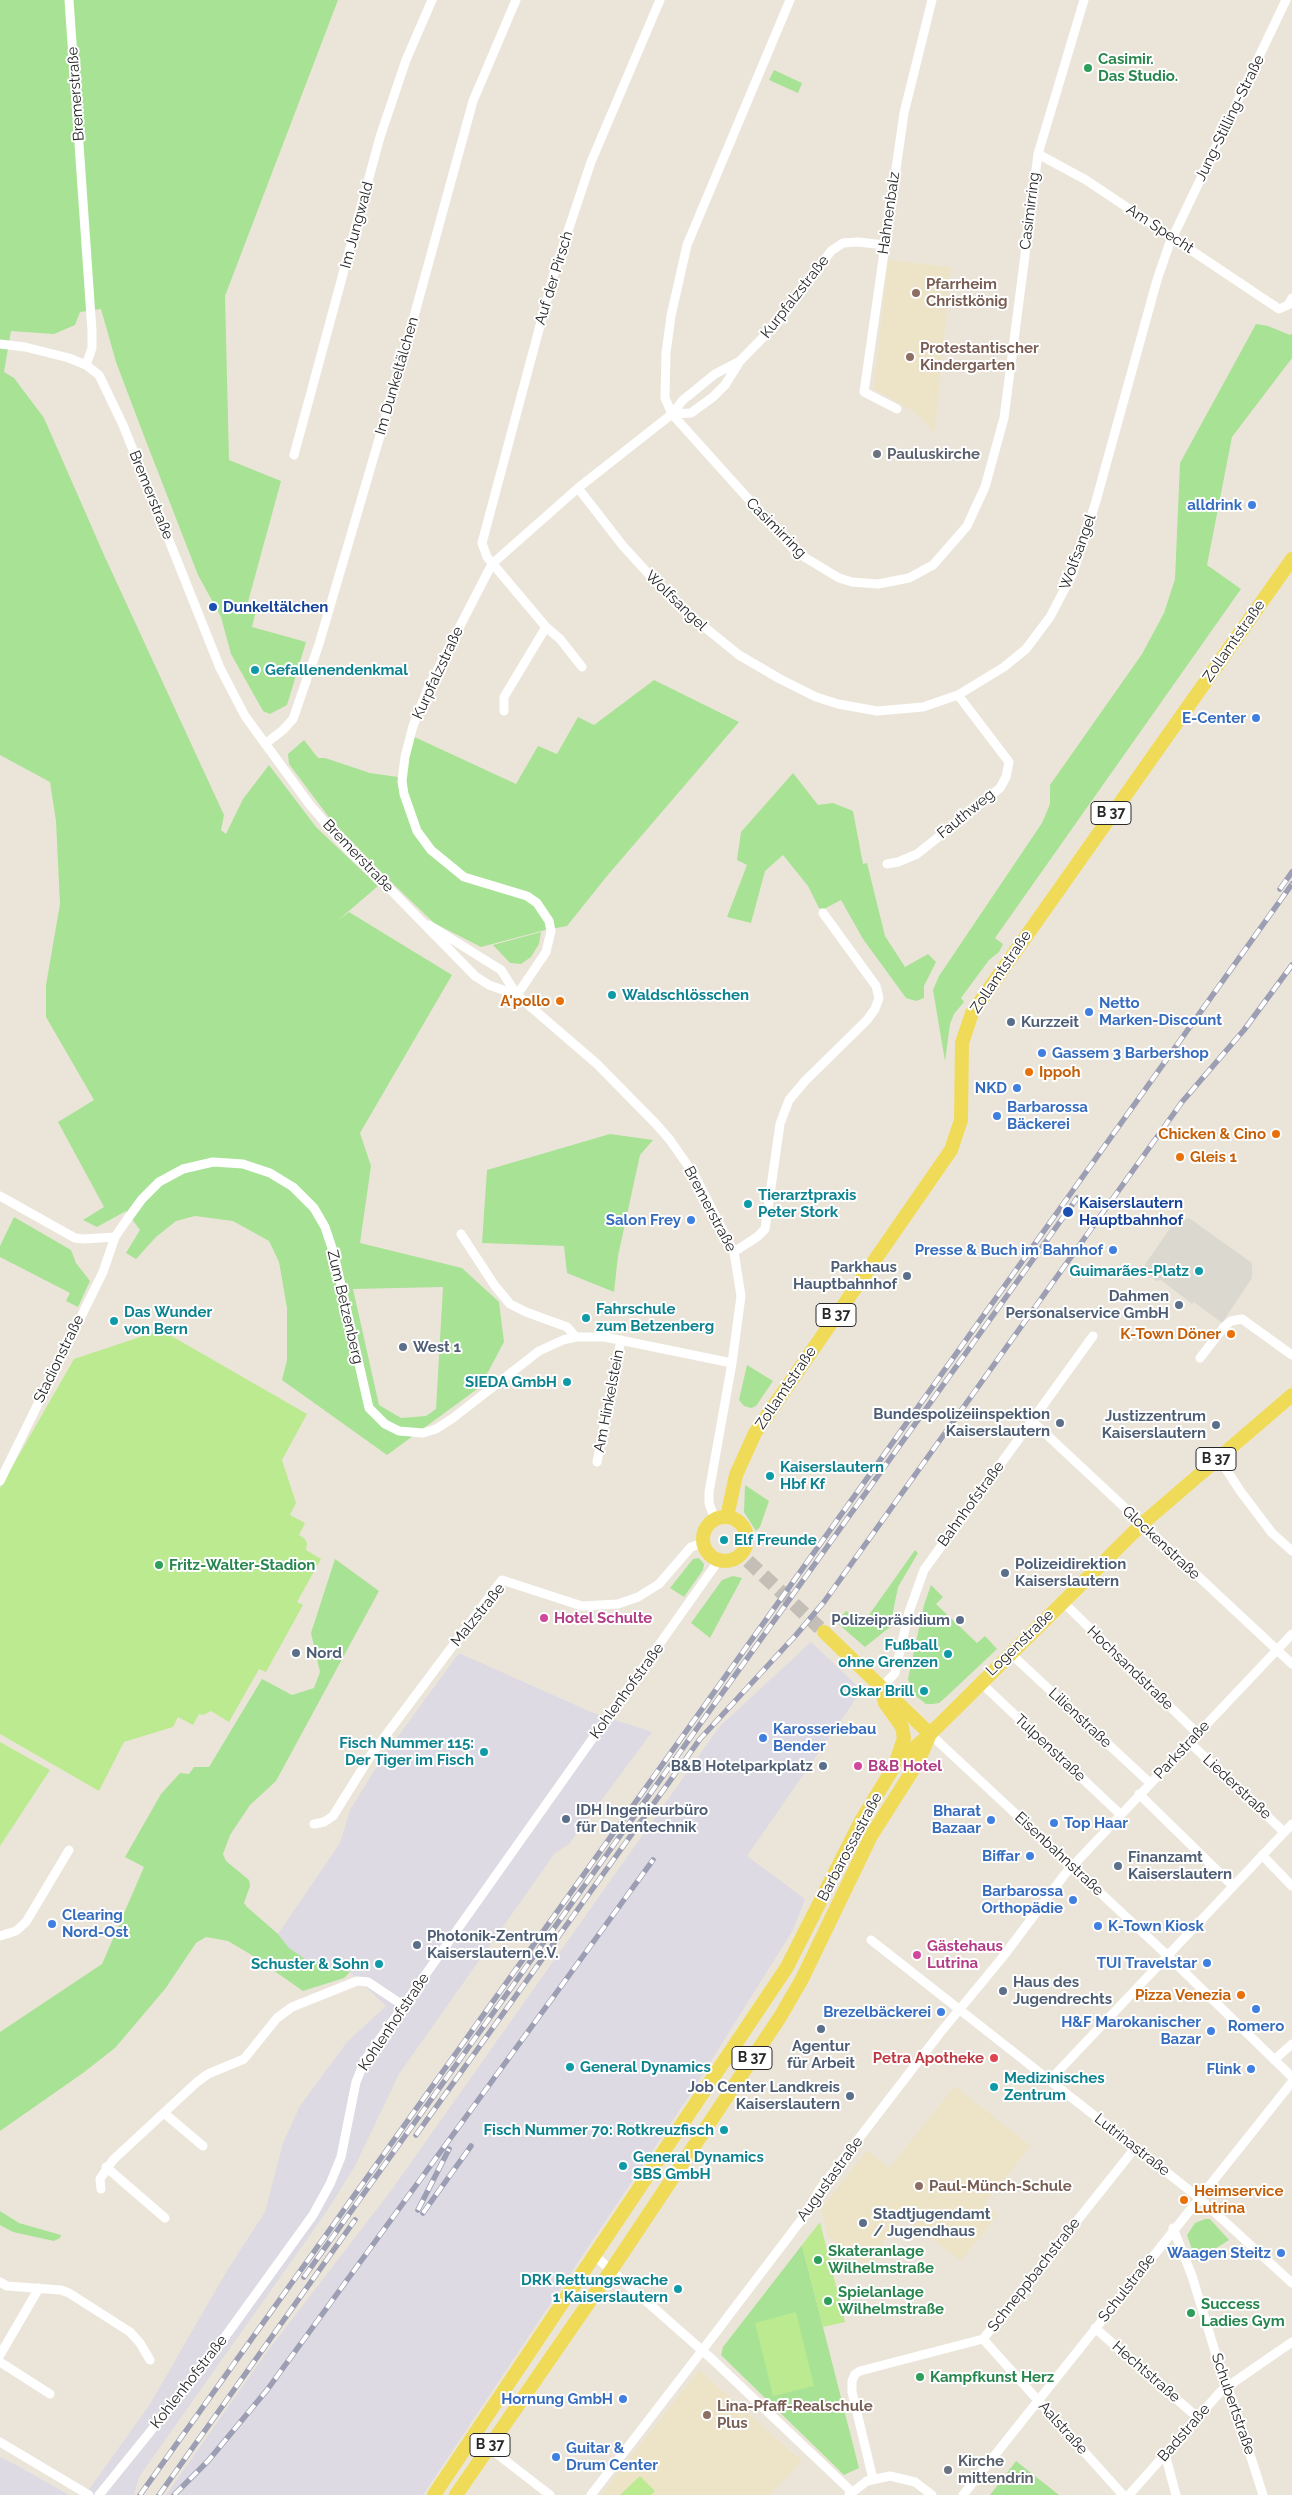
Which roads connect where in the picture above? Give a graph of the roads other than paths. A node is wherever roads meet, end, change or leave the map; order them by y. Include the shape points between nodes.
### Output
1 (69, 0) edge
2 (432, 0) edge
3 (516, 0) edge
4 (660, 0) edge
5 (790, 0) edge
6 (932, 0) edge
7 (1084, 0) edge
8 (1286, 0) edge
9 (1038, 154) junction
10 (1173, 236) junction
11 (885, 245) junction
12 (1292, 298) edge
13 (0, 344) edge
14 (740, 361) junction
15 (86, 365) junction
16 (897, 409) dead end
17 (672, 414) junction
18 (294, 455) dead end
19 (578, 488) junction
20 (1292, 559) edge
21 (492, 564) junction
22 (546, 627) junction
23 (582, 667) dead end
24 (958, 695) junction
25 (504, 711) dead end
26 (265, 744) junction
27 (887, 864) dead end
28 (823, 913) dead end
29 (424, 922) junction
30 (517, 995) junction
31 (0, 1196) edge
32 (461, 1234) dead end
33 (115, 1238) junction
34 (734, 1252) junction
35 (1093, 1336) dead end
36 (576, 1337) junction
37 (621, 1340) junction
38 (1292, 1355) edge
39 (1200, 1358) dead end
40 (732, 1363) junction
41 (1292, 1395) edge
42 (1031, 1420) junction
43 (1218, 1457) junction
44 (597, 1462) dead end
45 (0, 1481) edge
46 (721, 1518) junction
47 (1142, 1524) junction
48 (703, 1543) junction
49 (1292, 1551) edge
50 (719, 1560) junction
51 (1062, 1602) junction
52 (824, 1632) tunnel mouth
53 (1292, 1634) edge
54 (1277, 1650) junction
55 (1010, 1653) junction
56 (1292, 1664) edge
57 (980, 1682) junction
58 (882, 1687) junction
59 (1197, 1733) junction
60 (930, 1734) junction
61 (1189, 1742) junction
62 (895, 1765) junction
63 (1150, 1783) junction
64 (1139, 1794) junction
65 (1120, 1814) junction
66 (314, 1824) dead end
67 (1292, 1824) edge
68 (1284, 1832) junction
69 (69, 1850) dead end
70 (1262, 1855) junction
71 (1072, 1865) junction
72 (1232, 1886) junction
73 (1292, 1886) edge
74 (0, 1936) edge
75 (871, 1940) dead end
76 (1167, 1955) junction
77 (404, 2006) junction
78 (959, 2010) junction
79 (1292, 2044) edge
80 (1274, 2060) junction
81 (1292, 2077) edge
82 (1050, 2080) junction
83 (1292, 2082) edge
84 (164, 2113) junction
85 (203, 2146) dead end
86 (1135, 2148) junction
87 (106, 2167) junction
88 (101, 2189) dead end
89 (1198, 2196) junction
90 (165, 2218) dead end
91 (1173, 2228) junction
92 (595, 2256) junction
93 (612, 2269) junction
94 (0, 2282) edge
95 (1292, 2283) edge
96 (39, 2288) junction
97 (1095, 2328) junction
98 (983, 2339) junction
99 (1292, 2342) edge
100 (701, 2352) junction
101 (0, 2355) edge
102 (150, 2360) dead end
103 (0, 2362) edge
104 (1227, 2386) junction
105 (50, 2394) dead end
106 (1038, 2401) junction
107 (1197, 2417) junction
108 (0, 2442) edge
109 (488, 2448) junction
110 (1165, 2454) junction
111 (873, 2479) junction
112 (850, 2493) edge
113 (89, 2495) edge
114 (99, 2495) edge
115 (434, 2495) edge
116 (456, 2495) edge
117 (550, 2495) edge
118 (591, 2495) edge
119 (932, 2495) edge
120 (963, 2495) edge
121 (1123, 2495) edge
122 (1129, 2495) edge
123 (1176, 2495) edge
124 (1263, 2495) edge

1 - 15 street, Bremerstraße via 92,331 92,348
2 - 18 street, Im Jungwald via 406,60 380,137
3 - 26 street, Im Dunkeltälchen via 473,101 404,354 319,644 292,720
4 - 21 street, Auf der Pirsch via 591,162 554,273 482,543
5 - 17 street, Casimirring via 684,253 666,353 665,398
6 - 11 street, Hahnenbalz via 904,113
7 - 9 street, Casimirring
8 - 10 street, Jung-Stilling-Straße
9 - 10 street, Am Specht via 1086,180
9 - 17 street, Casimirring via 1012,369 998,446 977,509 957,540 933,565 909,578 878,584 852,582 824,570 785,541
10 - 12 street, Am Specht via 1280,309
10 - 24 street, Wolfsangel via 1157,280 1103,478 1073,573 1050,617 1026,649 984,681
11 - 14 street, Kurpfalzstraße via 843,243 831,251 780,320
11 - 16 street, Hahnenbalz via 864,392
13 - 15 street via 25,347
14 - 17 street, Kurpfalzstraße via 708,379
14 - 17 street, Kurpfalzstraße via 713,398 691,413
15 - 26 street, Bremerstraße via 99,375 123,424 224,679
17 - 19 street, Kurpfalzstraße
19 - 21 street, Kurpfalzstraße
19 - 24 street, Wolfsangel via 623,546 676,604 721,642 780,679 816,697 877,711 923,707
20 - 46 main road, Zollamtstraße / B 37 via 976,1006 964,1033 960,1069 961,1120 951,1150 755,1433
21 - 22 street, Auf der Pirsch
21 - 30 street, Kurpfalzstraße via 428,688 413,726 402,781 417,831 431,850 464,877 527,896 537,903 549,921 551,931 546,952
22 - 23 street, Auf der Pirsch
22 - 25 street via 504,697
24 - 27 street, Fauthweg via 1009,762 1006,777 1000,788 916,854
26 - 29 street, Bremerstraße via 351,853
28 - 34 street via 876,986 879,998 866,1020 788,1100 780,1124 765,1229
29 - 30 street, Bremerstraße via 501,970
29 - 30 street, Bremerstraße via 475,976
30 - 34 street, Bremerstraße via 597,1064 670,1140 698,1182
31 - 33 street via 75,1238
32 - 36 street via 510,1304 567,1327
33 - 36 street, Zum Betzenberg via 142,1199 159,1182 183,1169 213,1162 243,1164 270,1173 293,1188 314,1208 325,1227 370,1408 385,1424 399,1431 423,1433 436,1429 539,1351
33 - 45 street, Stadionstraße via 103,1272
34 - 40 street, Bremerstraße via 741,1296
35 - 42 street, Bahnhofstraße
36 - 37 street, Zum Betzenberg
37 - 40 street, Zum Betzenberg
37 - 44 street, Am Hinkelstein
38 - 39 street via 1242,1319 1224,1327
40 - 46 street, Bremerstraße via 708,1492 709,1503
41 - 43 main road, Logenstraße / B 37
42 - 47 street, Glockenstraße
42 - 58 street, Bahnhofstraße via 924,1570 909,1612 895,1673
43 - 47 main road, Logenstraße / B 37
43 - 49 street via 1272,1533
46 - 48 main road via 704,1532
46 - 50 main road via 739,1522 746,1532 747,1542 744,1558
47 - 51 main road, Logenstraße / B 37
47 - 54 street, Glockenstraße
48 - 50 main road via 710,1555
48 - 66 street, Malzstraße via 691,1547 659,1584 618,1604 582,1606 502,1580 371,1755 333,1816
50 - 77 street, Kohlenhofstraße
51 - 55 main road, Logenstraße / B 37
51 - 59 street, Hochsandstraße
52 - 58 main road, Eisenbahnstraße / B 37
53 - 54 street, Parkstraße
54 - 56 street, Glockenstraße
54 - 59 street, Parkstraße
55 - 57 main road, Logenstraße / B 37
55 - 63 street, Lilienstraße
57 - 60 main road, Logenstraße / B 37
57 - 65 street, Tulpenstraße
58 - 60 main road, Eisenbahnstraße / B 37
58 - 62 main road, B 37 via 885,1703 902,1727 904,1738
59 - 61 street, Parkstraße
60 - 62 main road, Barbarossastraße / B 37
60 - 71 street, Eisenbahnstraße
60 - 93 main road, Barbarossastraße / B 37 via 918,1762 871,1836 802,1979 780,2017
61 - 63 street, Parkstraße
61 - 68 street, Liederstraße
62 - 92 main road, Barbarossastraße / B 37 via 861,1821 787,1967
63 - 64 street, Parkstraße
64 - 65 street, Parkstraße
64 - 72 street
65 - 71 street, Parkstraße
67 - 68 street
68 - 70 street
69 - 74 street via 26,1922 16,1931
70 - 72 street
70 - 73 street
71 - 76 street, Eisenbahnstraße
71 - 78 street, Augustastraße
72 - 76 street
75 - 78 street, Lutrinastraße
76 - 80 street, Eisenbahnstraße
76 - 82 street
77 - 84 street via 379,1988 362,1981 308,1999 277,2018 244,2059 208,2074
77 - 114 street, Kohlenhofstraße via 365,2060 356,2082 341,2158 312,2215 209,2359
78 - 82 street, Lutrinastraße
78 - 100 street, Augustastraße via 820,2190 805,2215
79 - 80 street
80 - 81 street, Eisenbahnstraße
82 - 86 street, Lutrinastraße
83 - 89 street, Schulstraße
84 - 85 street
84 - 87 street
86 - 89 street, Lutrinastraße
86 - 98 street, Schneppbachstraße
87 - 88 street via 100,2178
87 - 90 street
89 - 91 street, Schulstraße
89 - 95 street, Lutrinastraße
91 - 97 street, Schulstraße
91 - 104 street, Schubertstraße
92 - 93 street
92 - 115 main road, Barbarossastraße / B 37
93 - 100 street
93 - 109 main road, Barbarossastraße / B 37
94 - 96 street via 7,2286
96 - 101 street
96 - 102 street via 69,2293 118,2323 140,2343
97 - 106 street, Schulstraße
97 - 107 street, Hechtstraße
98 - 106 street, Aalstraße
98 - 111 street, Schneppbachstraße via 860,2371 852,2381
99 - 104 street, Badstraße
100 - 112 street
100 - 118 street, Augustastraße
103 - 105 street
104 - 107 street, Badstraße
104 - 124 street, Schubertstraße
106 - 120 street, Schulstraße
106 - 121 street, Aalstraße
107 - 110 street, Badstraße
108 - 113 street
109 - 116 main road, Barbarossastraße / B 37
109 - 117 street via 508,2460
110 - 122 street, Badstraße
110 - 123 street
111 - 112 street
111 - 119 street via 907,2478

